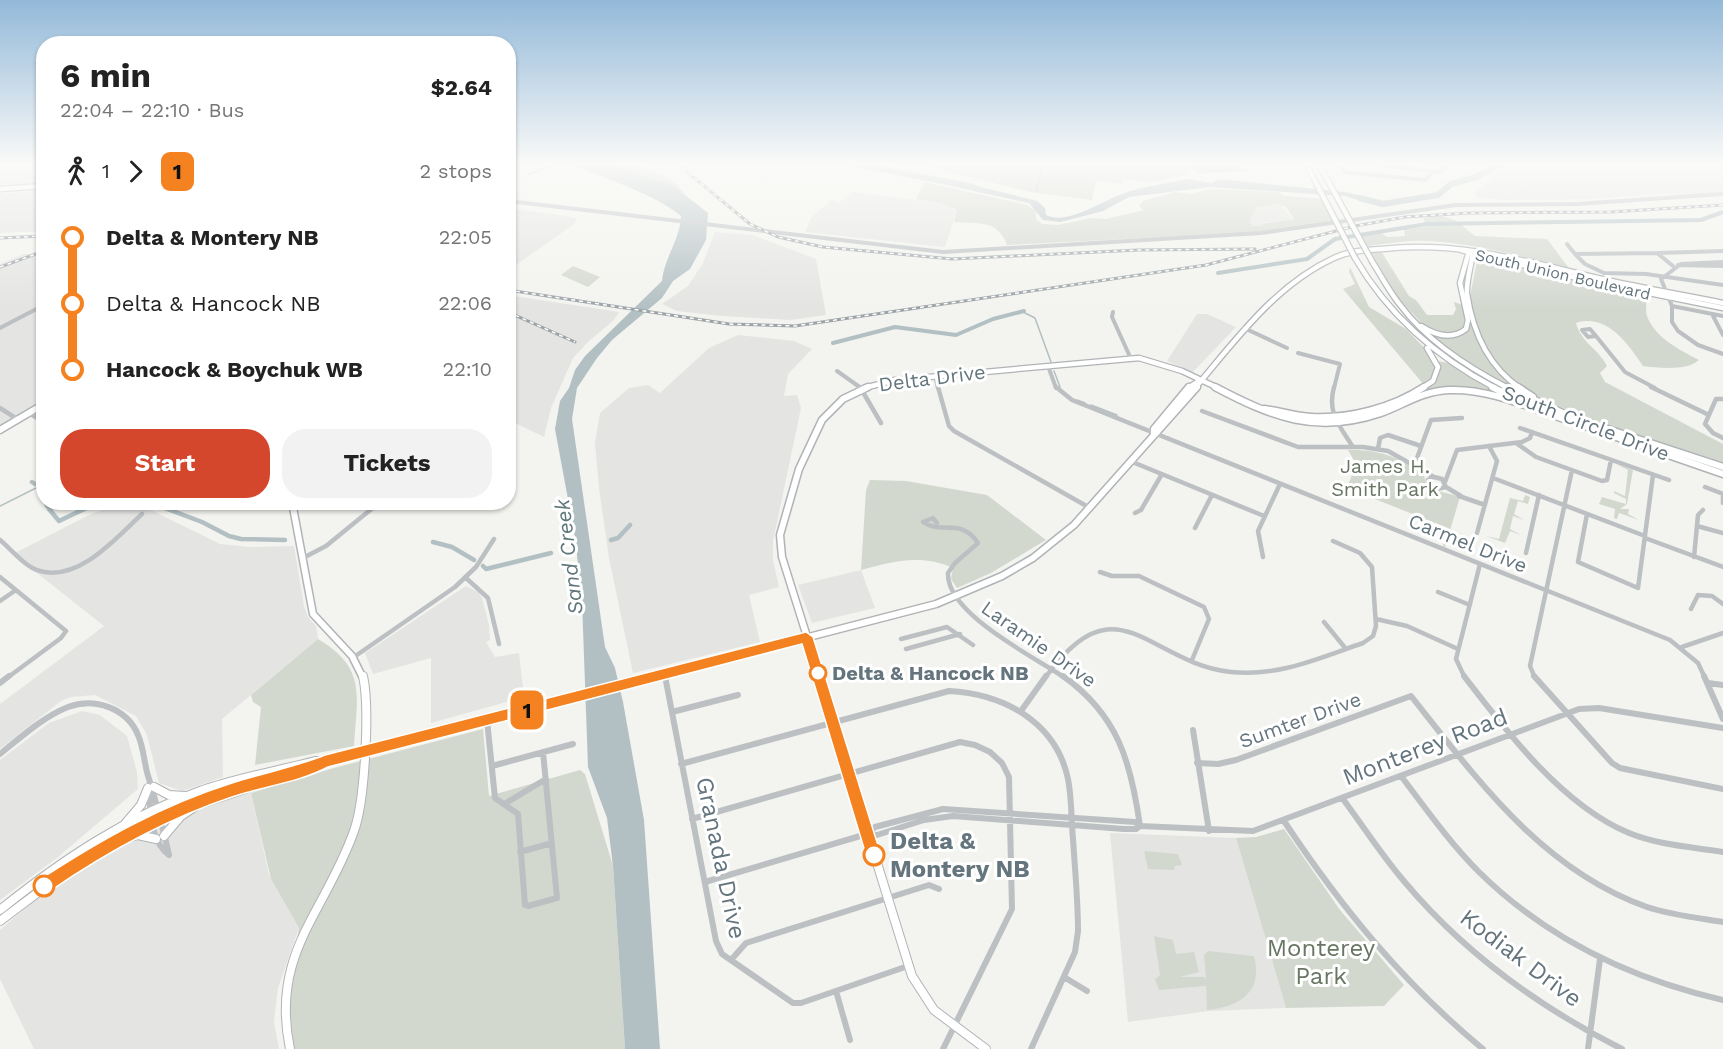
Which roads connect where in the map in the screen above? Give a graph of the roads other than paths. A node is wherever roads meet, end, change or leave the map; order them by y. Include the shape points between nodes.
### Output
1 (603, 212) edge
2 (1331, 212) edge
3 (1345, 212) edge
4 (1408, 212) edge
5 (1567, 244) dead end
6 (1723, 249) edge
7 (1471, 252) junction
8 (1657, 253) junction
9 (1575, 254) junction
10 (1723, 264) edge
11 (1676, 266) junction
12 (1663, 277) junction
13 (1723, 285) edge
14 (1667, 293) junction
15 (1723, 303) edge
16 (1672, 306) junction
17 (1723, 308) edge
18 (36, 309) edge
19 (1113, 312) dead end
20 (1712, 314) junction
21 (1406, 316) junction
22 (1723, 316) edge
23 (0, 328) edge
24 (1244, 328) junction
25 (1723, 335) edge
26 (1597, 336) dead end
27 (1419, 337) junction
28 (1287, 348) dead end
29 (1298, 353) dead end
30 (1723, 354) edge
31 (1131, 358) junction
32 (1048, 366) junction
33 (837, 370) dead end
34 (935, 376) junction
35 (1200, 380) junction
36 (862, 389) junction
37 (1723, 399) edge
38 (1386, 403) junction
39 (0, 408) edge
40 (36, 409) edge
41 (1202, 411) dead end
42 (1383, 411) junction
43 (29, 413) junction
44 (1565, 413) junction
45 (1709, 416) junction
46 (36, 417) edge
47 (1462, 418) dead end
48 (17, 419) junction
49 (1336, 420) junction
50 (1573, 422) junction
51 (881, 423) dead end
52 (1520, 428) dead end
53 (0, 430) edge
54 (1532, 432) junction
55 (1154, 434) junction
56 (1723, 438) edge
57 (1516, 443) junction
58 (1421, 446) junction
59 (1489, 446) junction
60 (1353, 447) junction
61 (1378, 449) junction
62 (1130, 460) junction
63 (1611, 460) junction
64 (1411, 463) junction
65 (1723, 468) edge
66 (1572, 470) junction
67 (1448, 471) junction
68 (1162, 474) junction
69 (1723, 474) edge
70 (1653, 475) junction
71 (1434, 478) junction
72 (1492, 478) junction
73 (1669, 480) dead end
74 (1280, 484) junction
75 (1445, 486) junction
76 (1705, 487) dead end
77 (1212, 495) junction
78 (1539, 495) junction
79 (1723, 495) edge
80 (1723, 503) edge
81 (1485, 505) junction
82 (1564, 505) junction
83 (1090, 508) junction
84 (294, 510) edge
85 (370, 510) edge
86 (1703, 510) dead end
87 (1135, 513) dead end
88 (142, 514) dead end
89 (1587, 514) junction
90 (1264, 516) junction
91 (937, 524) dead end
92 (1697, 526) junction
93 (1195, 528) dead end
94 (1477, 533) dead end
95 (1723, 533) edge
96 (1645, 537) junction
97 (494, 539) dead end
98 (0, 540) edge
99 (1333, 541) dead end
100 (1526, 553) dead end
101 (1263, 557) dead end
102 (1695, 557) junction
103 (303, 558) junction
104 (1480, 564) junction
105 (1723, 567) edge
106 (1100, 573) dead end
107 (0, 578) edge
108 (466, 578) junction
109 (16, 590) junction
110 (1545, 590) junction
111 (1438, 592) dead end
112 (956, 597) junction
113 (0, 601) edge
114 (1723, 604) edge
115 (1470, 605) junction
116 (1691, 609) dead end
117 (1376, 619) junction
118 (1324, 622) dead end
119 (1723, 633) edge
120 (960, 634) junction
121 (806, 637) junction
122 (901, 639) dead end
123 (499, 644) dead end
124 (973, 645) dead end
125 (1682, 647) junction
126 (906, 649) dead end
127 (1346, 649) junction
128 (1458, 649) junction
129 (354, 657) junction
130 (1192, 660) junction
131 (1053, 668) junction
132 (665, 674) junction
133 (0, 683) edge
134 (1708, 683) junction
135 (1723, 685) edge
136 (738, 695) dead end
137 (1020, 711) junction
138 (672, 712) junction
139 (1565, 712) junction
140 (1723, 719) edge
141 (487, 720) junction
142 (833, 722) junction
143 (1723, 728) edge
144 (1192, 730) dead end
145 (1513, 733) junction
146 (573, 744) dead end
147 (363, 752) junction
148 (543, 752) junction
149 (0, 754) edge
150 (1459, 754) junction
151 (325, 762) junction
152 (1197, 763) junction
153 (681, 764) junction
154 (492, 766) junction
155 (849, 774) junction
156 (1401, 776) junction
157 (546, 779) junction
158 (150, 785) junction
159 (1723, 789) edge
160 (188, 796) junction
161 (214, 796) junction
162 (1343, 798) junction
163 (506, 803) junction
164 (1010, 813) junction
165 (157, 815) junction
166 (1072, 818) junction
167 (692, 819) junction
168 (1010, 821) junction
169 (1284, 821) junction
170 (1072, 826) junction
171 (1140, 826) junction
172 (117, 831) junction
173 (1209, 831) junction
174 (867, 834) junction
175 (164, 836) junction
176 (156, 839) junction
177 (552, 843) junction
178 (520, 852) junction
179 (1723, 852) edge
180 (93, 853) junction
181 (705, 882) junction
182 (939, 889) dead end
183 (888, 898) junction
184 (0, 910) edge
185 (0, 921) edge
186 (1723, 922) edge
187 (1600, 959) junction
188 (731, 960) junction
189 (908, 966) junction
190 (1064, 977) junction
191 (836, 991) junction
192 (1087, 991) dead end
193 (1723, 1000) edge
194 (954, 1027) junction
195 (1590, 1033) junction
196 (850, 1040) dead end
197 (290, 1049) edge
198 (943, 1049) edge
199 (986, 1049) edge
200 (1031, 1049) edge
201 (1483, 1049) edge
202 (1588, 1049) edge
203 (1622, 1049) edge

1 - 4 street via 943,252 1261,233
2 - 27 main road, South Circle Drive, bridge via 1376,292
3 - 21 main road, South Circle Drive, bridge via 1388,292
5 - 9 street
6 - 8 street
7 - 14 main road, South Union Boulevard
7 - 21 main road via 1460,283 1468,320 1463,333 1434,333
7 - 24 main road, South Union Boulevard via 1415,244 1342,254 1286,289
7 - 44 main road via 1467,293 1488,360 1515,387
8 - 9 street
8 - 11 street
9 - 12 street via 1586,266 1605,273
10 - 11 street
11 - 12 street
12 - 13 street via 1692,284
12 - 14 street via 1660,279
14 - 15 main road, South Union Boulevard
14 - 16 street
14 - 17 main road, South Union Boulevard
16 - 20 street
16 - 30 street via 1672,322 1678,331 1698,345
18 - 23 street
19 - 31 street
20 - 22 street
20 - 25 street
21 - 44 main road, South Circle Drive via 1432,341 1481,375
24 - 28 street
24 - 35 main road
26 - 45 street via 1630,377
27 - 38 main road via 1437,362 1436,377
27 - 50 main road, South Circle Drive via 1492,387
29 - 49 street via 1340,364 1330,401
31 - 32 main road, Delta Drive
31 - 35 main road, Delta Drive via 1159,362
32 - 34 main road, Delta Drive
32 - 55 street, Carmel Drive via 1057,390 1065,397
33 - 36 street
34 - 36 main road, Delta Drive via 895,380
34 - 83 street via 949,426 954,431
35 - 49 main road, Delta Drive via 1270,414 1299,421
35 - 55 main road via 1198,387
36 - 51 street via 874,402
36 - 121 main road, Delta Drive via 835,405 820,422 783,522 781,554
37 - 45 street via 1716,399
38 - 42 main road
38 - 49 main road
39 - 48 street
40 - 43 main road
41 - 60 street via 1292,445 1318,449
42 - 49 main road via 1364,419
42 - 50 main road via 1422,394 1449,390 1485,395
43 - 46 street
43 - 48 main road
44 - 65 main road, South Circle Drive
45 - 56 street via 1705,424
47 - 58 street via 1431,420
48 - 53 main road
49 - 60 street
50 - 69 main road, South Circle Drive
52 - 54 street
54 - 57 street via 1530,438
54 - 63 street
55 - 62 main road
55 - 74 street, Carmel Drive
57 - 59 street
57 - 66 street via 1536,457
58 - 61 street via 1388,435 1380,438
58 - 64 street
59 - 67 street via 1457,450
59 - 72 street via 1497,459
60 - 61 street
61 - 64 street
62 - 68 street
62 - 83 main road
63 - 66 street via 1605,481
63 - 70 street
64 - 71 street
66 - 82 street
67 - 71 street
67 - 75 street
68 - 77 street
68 - 87 street via 1141,510
70 - 73 street
70 - 96 street
71 - 75 street
71 - 75 street via 1428,483 1433,488
72 - 78 street
72 - 81 street
74 - 90 street
74 - 104 street, Carmel Drive
75 - 81 street
76 - 79 street
77 - 90 street
77 - 93 street
78 - 82 street
78 - 100 street
79 - 80 street
81 - 94 street
82 - 89 street
82 - 110 street
83 - 112 main road via 1037,555 998,579
84 - 103 main road
85 - 103 street via 326,546
86 - 92 street
88 - 98 street via 86,562 64,571 40,571
89 - 96 street
89 - 96 street via 1578,562 1638,588
90 - 101 street via 1257,536
91 - 112 street, Laramie Drive via 964,529 978,543 974,552 959,559 949,570 948,581
92 - 95 street
92 - 102 street
96 - 102 street
97 - 108 street
99 - 117 street via 1370,562
102 - 105 street
103 - 129 main road via 313,614
104 - 110 street, Carmel Drive
104 - 115 street
106 - 130 street via 1139,576 1204,606 1209,614 1208,624
107 - 109 street
108 - 123 street via 489,597
108 - 129 street
109 - 113 street
109 - 133 street via 66,633
110 - 125 street, Carmel Drive
110 - 139 street via 1530,666 1534,679
111 - 115 street
112 - 121 main road
112 - 131 street, Laramie Drive via 971,616
114 - 116 street via 1712,596 1698,595
115 - 128 street
117 - 127 street via 1373,636
117 - 128 street via 1407,626
118 - 127 street
119 - 125 street via 1716,638 1692,640
120 - 122 street via 947,627
120 - 124 street
120 - 126 street
121 - 132 main road
121 - 142 main road, Delta Drive
125 - 134 street, Carmel Drive via 1698,663
127 - 130 street via 1275,672 1215,669
128 - 145 street via 1460,671
129 - 147 main road via 365,688
130 - 131 street via 1138,634 1110,629 1082,637
131 - 137 street
131 - 171 street, Laramie Drive via 1093,700 1118,734 1135,782
132 - 138 street, Granada Drive
132 - 141 main road
134 - 135 street
134 - 140 street, Carmel Drive
136 - 138 street
137 - 142 street via 988,694 949,691
137 - 166 street via 1047,734 1060,754 1069,781
138 - 153 street, Granada Drive
139 - 143 street, Monterey Road via 1599,708
139 - 145 street, Monterey Road
139 - 159 street via 1620,768
141 - 147 main road
141 - 154 street
142 - 153 street
142 - 155 main road, Delta Drive
144 - 152 street
145 - 150 street, Monterey Road
145 - 179 street via 1564,792 1601,819 1641,837
146 - 148 street
147 - 151 main road
147 - 197 main road via 355,830 287,976 283,1016
148 - 154 street
148 - 157 street
149 - 158 street via 58,711 96,703 119,713 135,729
150 - 152 street, Sumter Drive via 1411,696 1226,763
150 - 156 street, Monterey Road
150 - 186 street via 1518,825 1572,869 1647,906
151 - 160 main road via 315,760
151 - 161 main road
152 - 173 street
153 - 167 street, Granada Drive
154 - 163 street via 495,798
155 - 164 street via 960,742 974,744 1000,761 1007,772
155 - 167 street
155 - 174 main road, Delta Drive
156 - 162 street, Monterey Road
156 - 187 street via 1452,842 1496,888 1538,921
157 - 163 street
157 - 177 street
158 - 160 main road via 169,795
158 - 165 street
158 - 172 main road via 141,805
160 - 165 main road
161 - 165 main road
161 - 175 main road via 185,812
162 - 169 street, Monterey Road
162 - 195 street, Kodiak Drive via 1399,876 1444,925 1506,978
163 - 178 street via 518,814
164 - 166 street, Monterey Road
164 - 168 street
164 - 174 street, Monterey Road via 943,809 875,827
165 - 172 main road
165 - 175 street
165 - 176 street
165 - 180 main road
166 - 170 street
166 - 171 street, Monterey Road via 1135,822
167 - 181 street, Granada Drive
168 - 170 street, Monterey Road
168 - 174 street, Monterey Road via 939,817 877,835
168 - 194 street via 1012,909
169 - 173 street, Monterey Road via 1253,831
169 - 201 street via 1362,933 1417,992
170 - 171 street, Monterey Road
170 - 190 street via 1078,930 1075,952
171 - 173 street, Monterey Road
172 - 184 main road via 54,868
174 - 181 street, Monterey Road
174 - 183 main road, Delta Drive
175 - 176 street via 169,855 161,851
176 - 180 main road via 132,836
177 - 178 street
177 - 178 street via 557,898 525,905
180 - 185 main road
181 - 188 street, Granada Drive via 718,948
182 - 183 street via 929,885
183 - 188 street via 746,943
183 - 189 main road, Delta Drive
187 - 193 street via 1668,987
187 - 195 street
188 - 191 street, Granada Drive via 793,1003
189 - 191 street, Granada Drive
189 - 194 main road, Delta Drive via 925,999
190 - 192 street
190 - 200 street
191 - 196 street
194 - 198 street
194 - 199 main road, Delta Drive
195 - 202 street
195 - 203 street, Kodiak Drive

